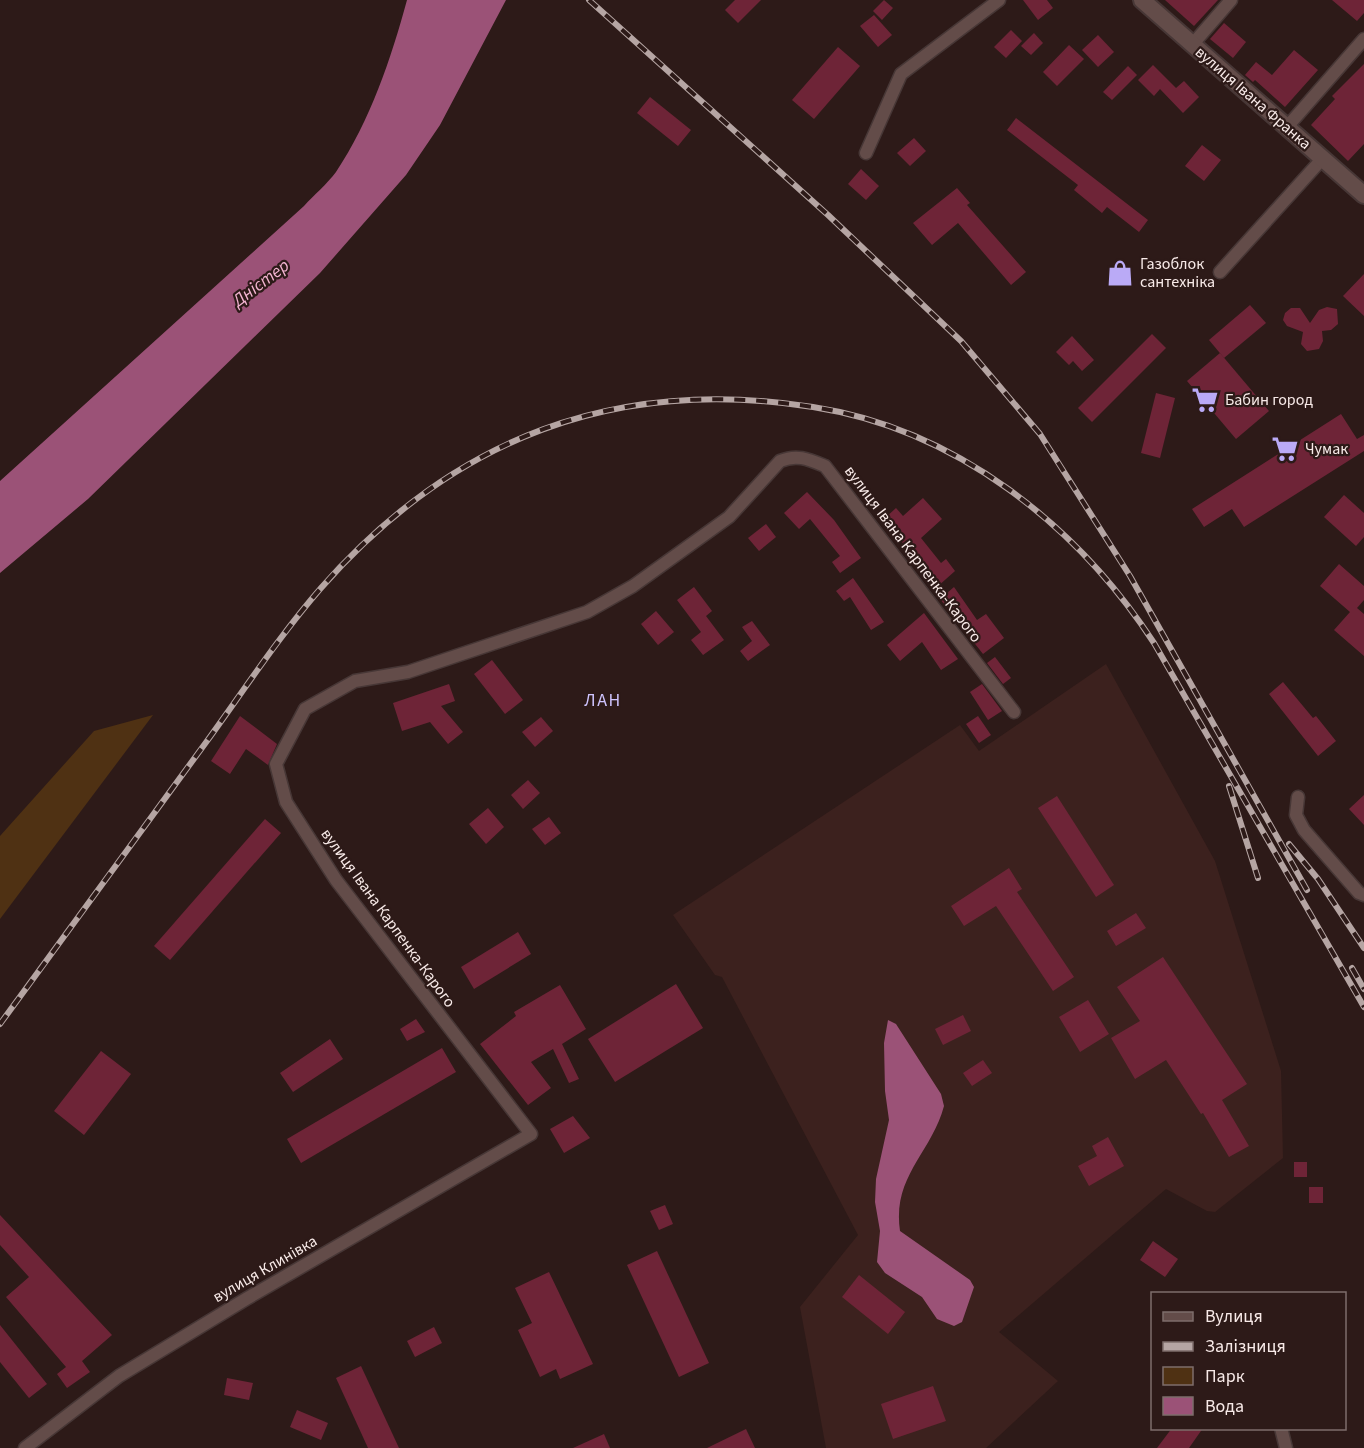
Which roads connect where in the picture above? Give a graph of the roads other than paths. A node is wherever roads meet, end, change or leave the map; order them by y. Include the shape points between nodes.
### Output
1 (999, 0) edge
2 (1142, 0) edge
3 (1231, 0) edge
4 (1364, 39) edge
5 (1191, 45) junction
6 (1287, 127) junction
7 (866, 153) dead end
8 (1323, 158) junction
9 (1364, 195) edge
10 (1220, 272) dead end
11 (1014, 712) dead end
12 (1298, 797) dead end
13 (1364, 895) edge
14 (531, 1134) joint
15 (1282, 1430) edge
16 (25, 1448) edge
17 (1286, 1448) edge

1 - 7 street via 902,74
2 - 5 main road, вулиця Івана Франка
3 - 5 street
4 - 6 street
5 - 6 main road, вулиця Івана Франка
6 - 8 main road, вулиця Івана Франка
8 - 9 main road, вулиця Івана Франка
8 - 10 street
11 - 14 street, вулиця Івана Карпенка-Карого via 825,466 802,457 780,462 729,517 633,586 587,612 408,672 355,681 305,709 276,764 286,802 336,880
12 - 13 street via 1296,815 1304,830
14 - 16 street, вулиця Клинівка via 119,1376
15 - 17 street

